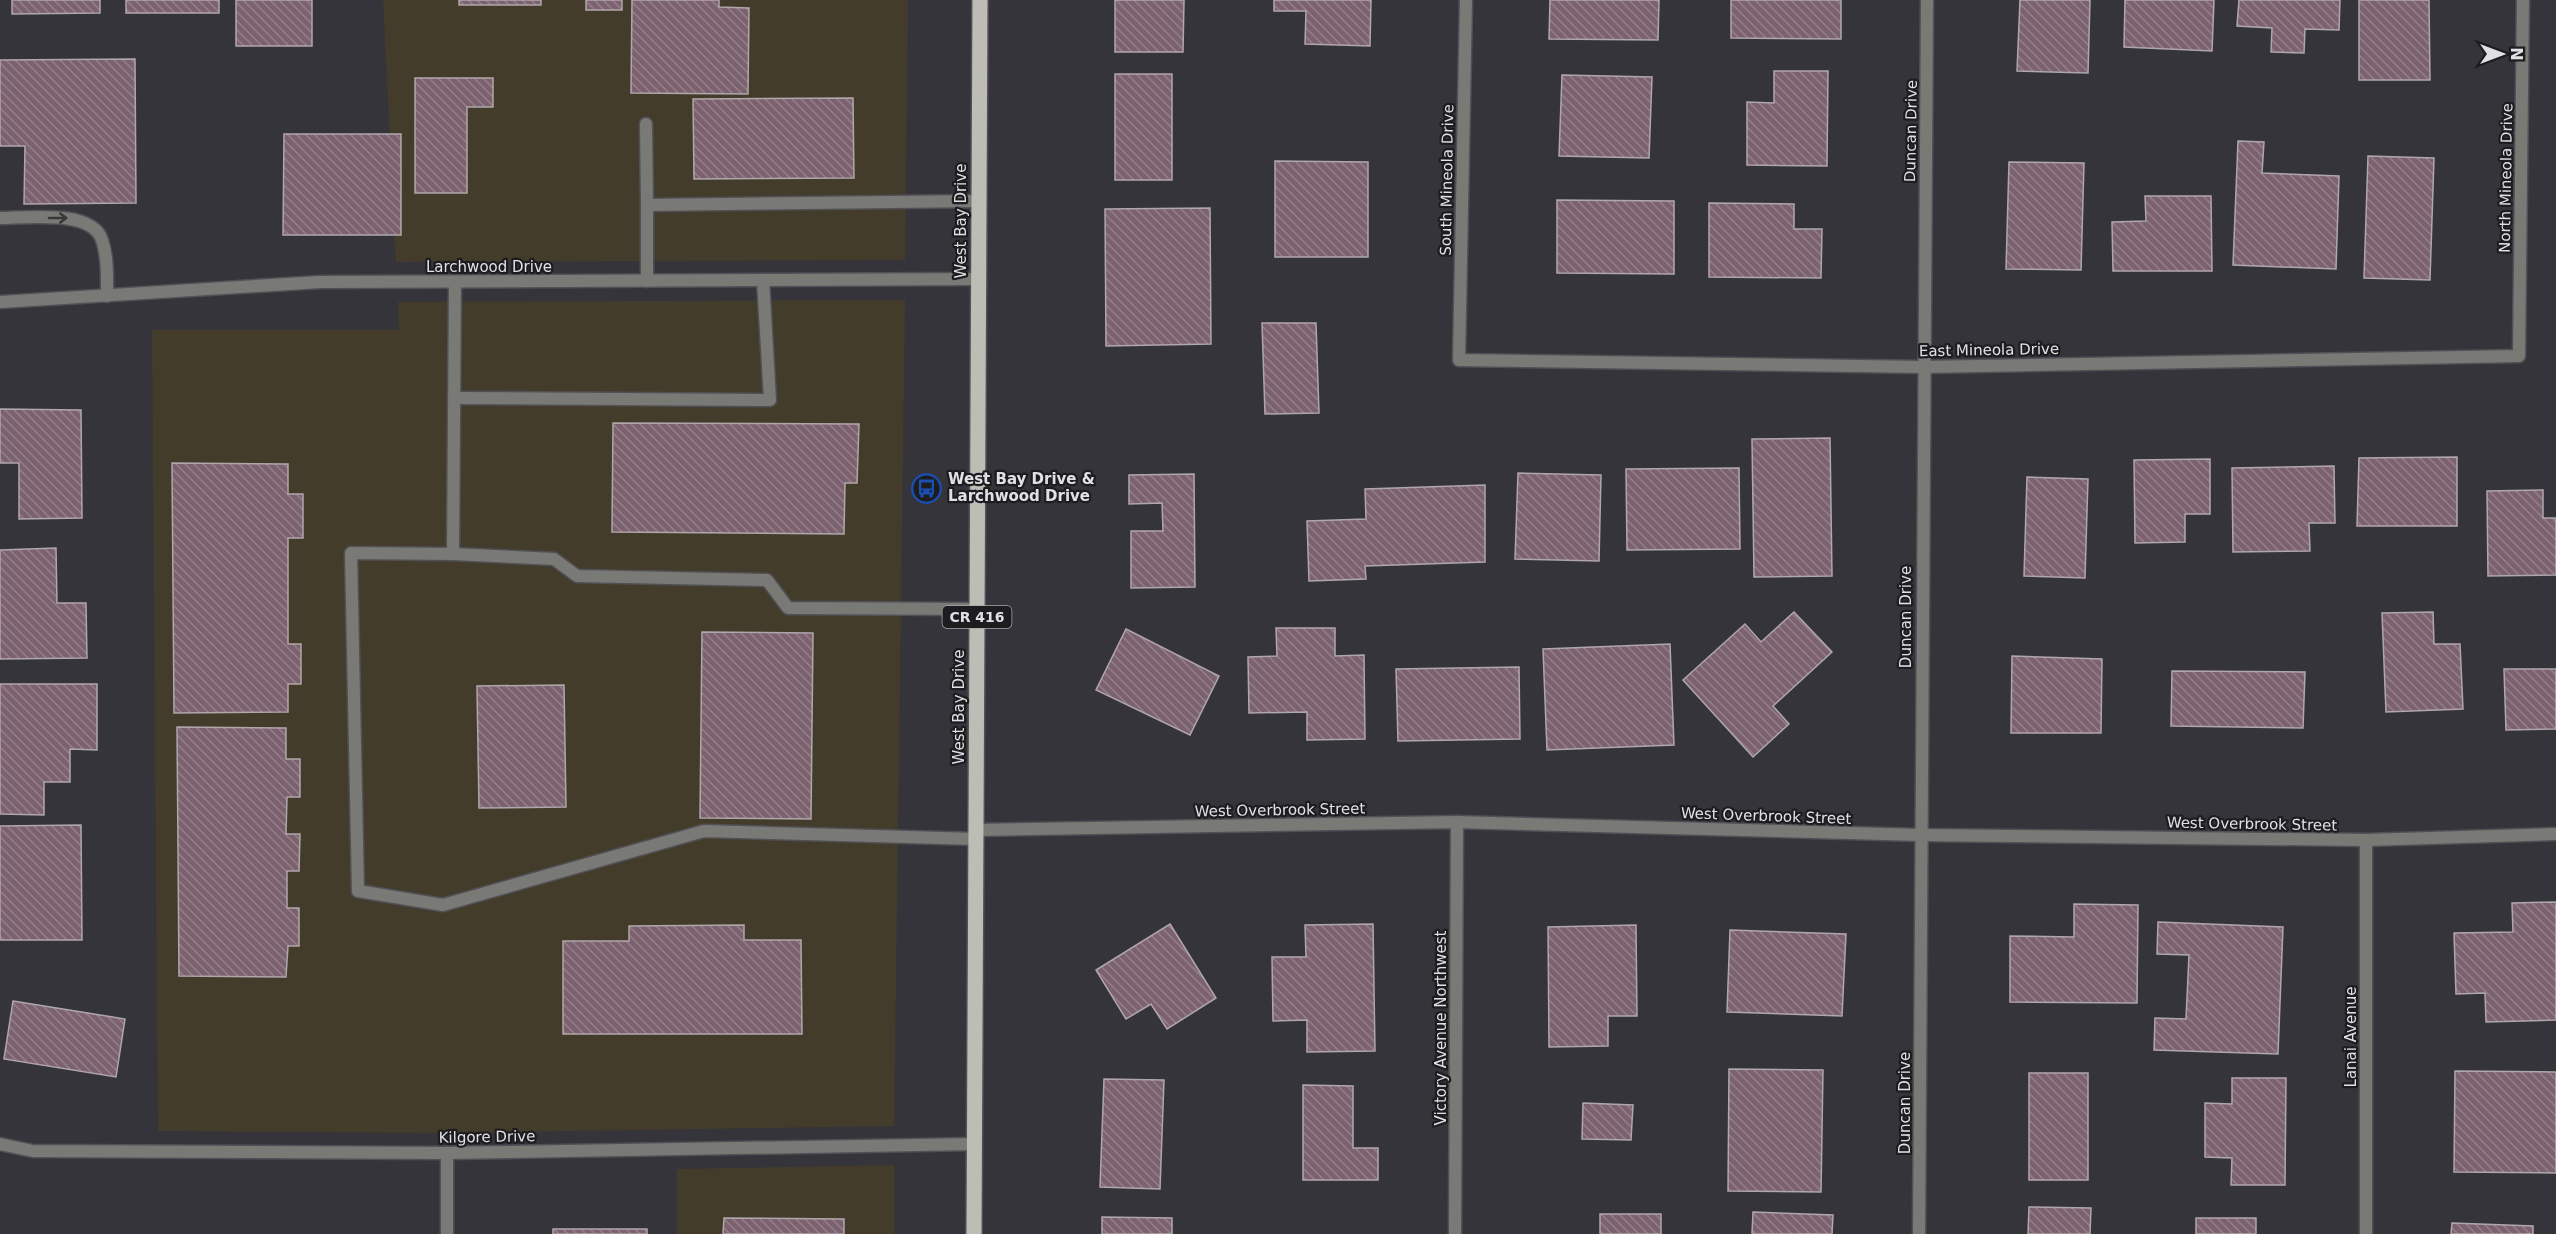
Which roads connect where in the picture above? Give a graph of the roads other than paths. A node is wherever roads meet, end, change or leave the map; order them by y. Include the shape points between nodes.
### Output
1 (980, 0) edge
2 (1466, 0) edge
3 (1927, 0) edge
4 (2523, 0) edge
5 (646, 124) dead end
6 (979, 201) junction
7 (647, 205) junction
8 (0, 218) edge
9 (978, 279) junction
10 (764, 280) junction
11 (647, 281) junction
12 (455, 282) junction
13 (107, 296) junction
14 (0, 302) edge
15 (2519, 356) joint
16 (1459, 360) joint
17 (1923, 367) junction
18 (454, 398) junction
19 (453, 554) junction
20 (977, 609) junction
21 (1457, 822) junction
22 (976, 834) junction
23 (2556, 834) edge
24 (1920, 835) junction
25 (2366, 840) junction
26 (0, 1144) edge
27 (975, 1144) junction
28 (447, 1153) junction
29 (447, 1234) edge
30 (974, 1234) edge
31 (1455, 1234) edge
32 (1919, 1234) edge
33 (2366, 1234) edge

1 - 6 main road, West Bay Drive / CR 416
2 - 16 street, South Mineola Drive
3 - 17 street, Duncan Drive
4 - 15 street, North Mineola Drive
5 - 7 street
6 - 7 street
6 - 9 main road, West Bay Drive / CR 416
7 - 11 street
8 -> 13 street via 73,218 91,225 102,238
9 - 10 street, Larchwood Drive
9 - 20 main road, West Bay Drive / CR 416
10 - 11 street, Larchwood Drive
10 - 18 street via 770,400
11 - 12 street, Larchwood Drive
12 - 13 street, Larchwood Drive via 320,282
12 - 18 street
13 - 14 street, Larchwood Drive
15 - 17 street, East Mineola Drive
16 - 17 street, East Mineola Drive
17 - 24 street, Duncan Drive
18 - 19 street
19 - 20 street via 554,559 577,576 767,580 788,608
19 - 22 street, West Overbrook Street via 351,553 358,891 442,905 704,831
20 - 22 main road, West Bay Drive / CR 416
21 - 22 street, West Overbrook Street
21 - 24 street, West Overbrook Street
21 - 31 street, Victory Avenue Northwest
22 - 27 main road, West Bay Drive / CR 416
23 - 25 street, West Overbrook Street
24 - 25 street, West Overbrook Street
24 - 32 street, Duncan Drive
25 - 33 street, Lanai Avenue
26 - 28 street, Kilgore Drive via 33,1151
27 - 28 street, Kilgore Drive
27 - 30 main road, West Bay Drive / CR 416
28 - 29 street

